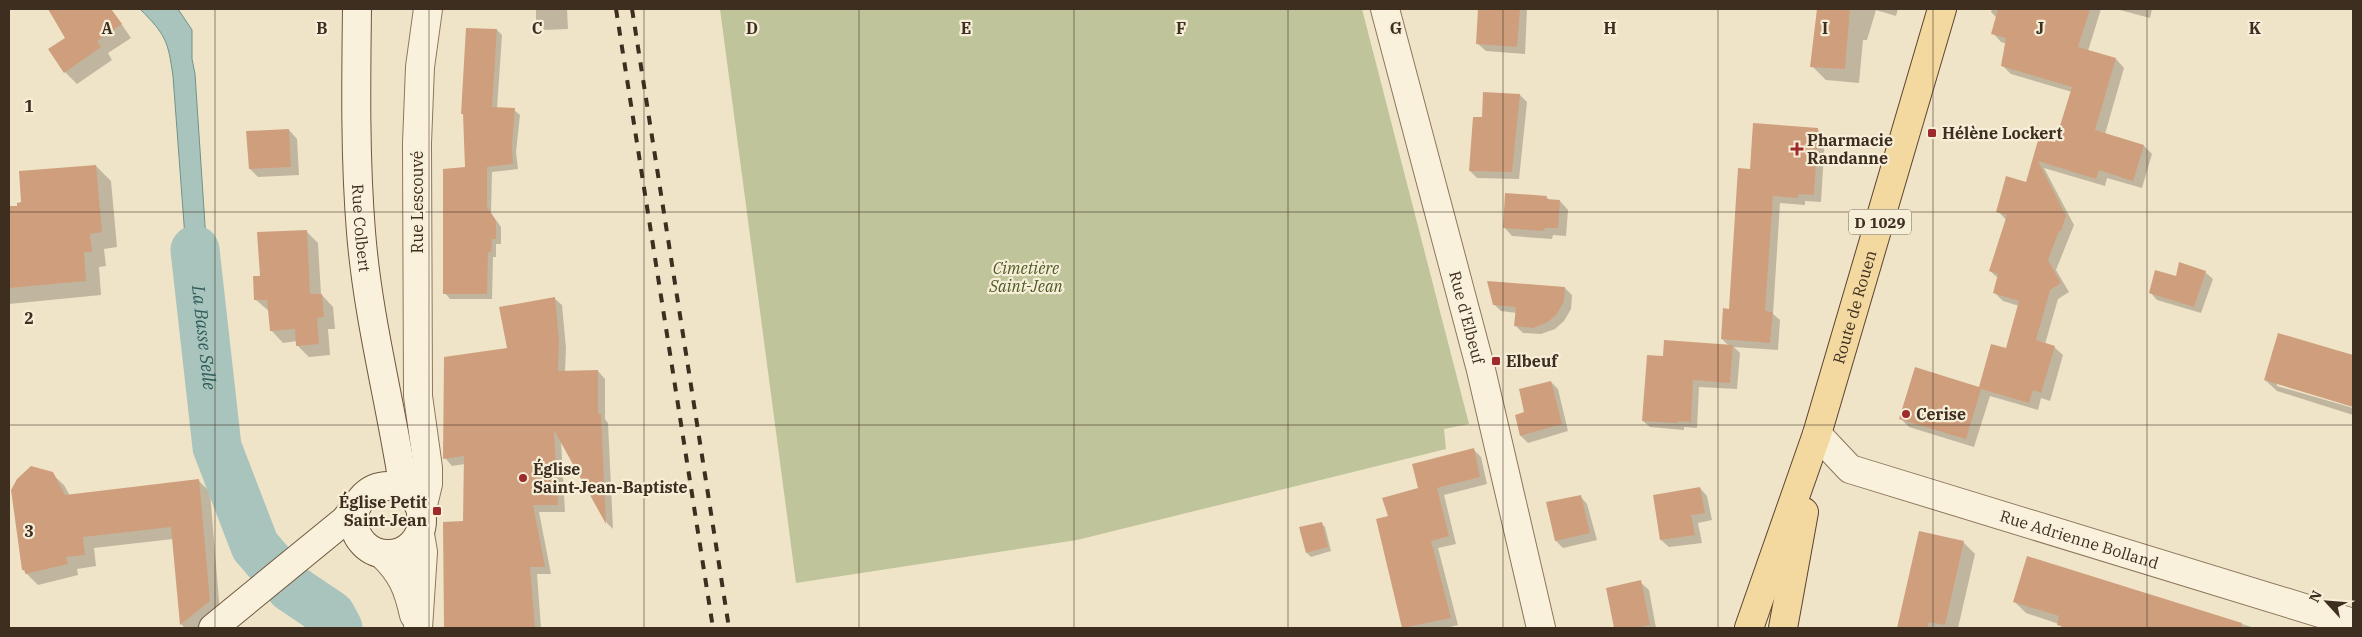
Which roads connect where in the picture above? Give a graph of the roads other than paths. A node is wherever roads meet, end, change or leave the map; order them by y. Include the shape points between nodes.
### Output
1 (357, 9) edge
2 (428, 9) edge
3 (1385, 9) edge
4 (1942, 9) edge
5 (418, 396) junction
6 (1817, 434) junction
7 (398, 444) junction
8 (380, 494) junction
9 (421, 523) junction
10 (372, 548) junction
11 (308, 550) junction
12 (2353, 623) edge
13 (213, 628) edge
14 (418, 628) edge
15 (1542, 628) edge
16 (1749, 628) edge
17 (1784, 628) edge

1 - 7 street, Rue Colbert via 361,233 375,340
2 - 5 street, Rue Lescouvé via 420,67 418,134
3 - 15 street, Rue d'Elbeuf via 1478,361
4 - 6 main road, Route de Rouen / D 1029
5 - 7 street, Rue Lescouvé via 407,430
5 - 9 street, Rue Lescouvé via 428,468
6 - 12 street, Rue Adrienne Bolland via 1850,470
6 - 16 main road, Route de Rouen / D 1029
6 - 17 main road, Route de Rouen / D 1029
7 - 8 street
8 - 9 street via 415,500
8 - 10 street via 354,520 358,536
8 - 11 street
9 - 10 street via 413,543 404,550 393,554
9 - 14 street via 424,552
10 - 11 street
10 - 14 street via 397,568 408,591
11 - 13 street

